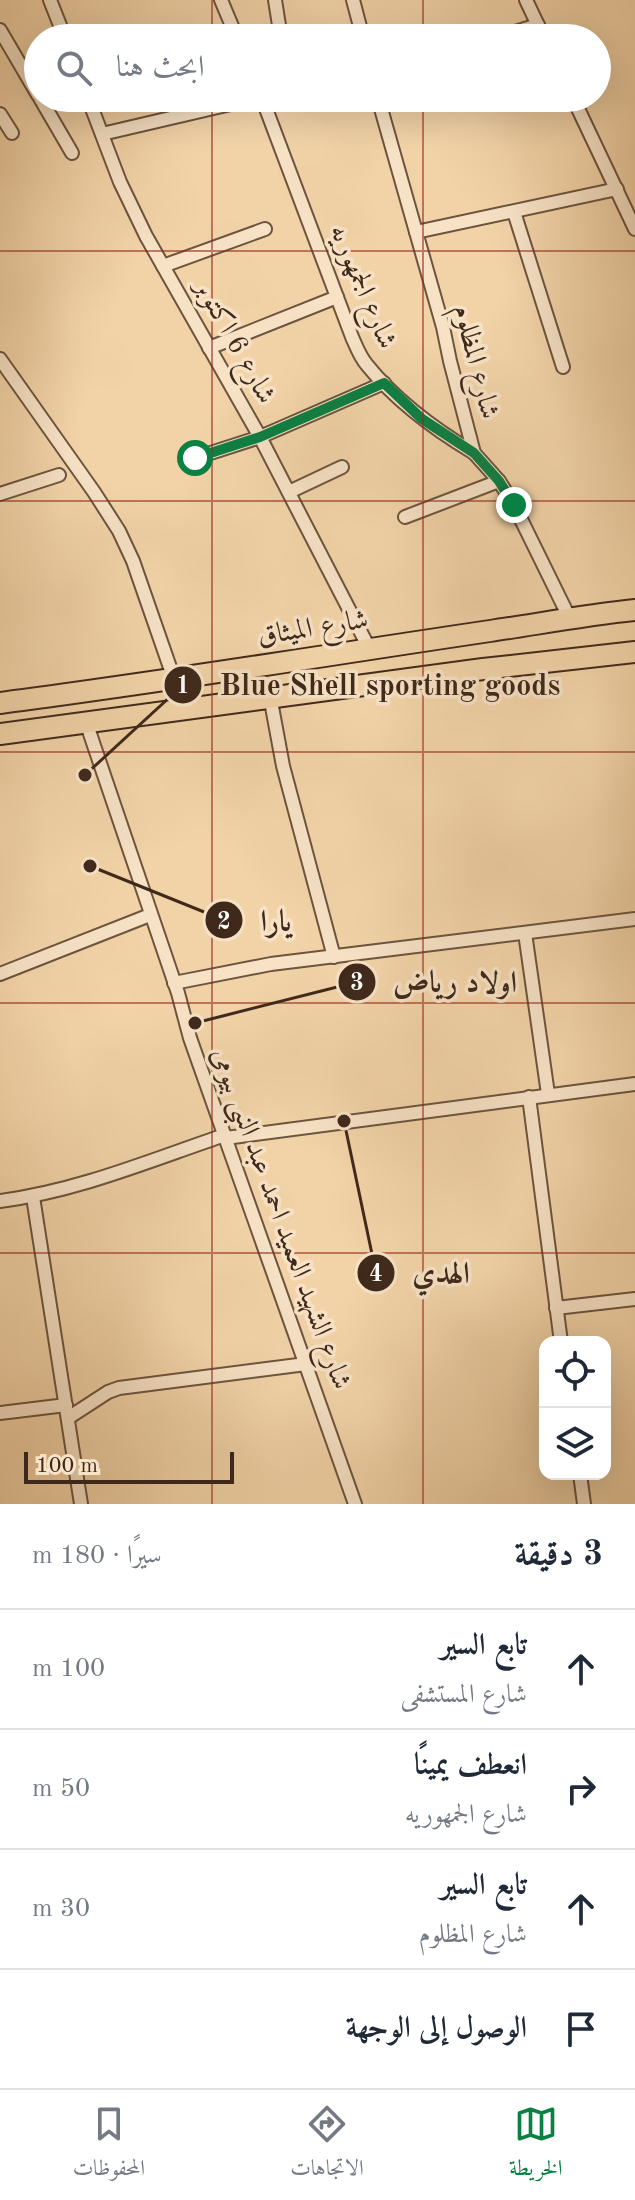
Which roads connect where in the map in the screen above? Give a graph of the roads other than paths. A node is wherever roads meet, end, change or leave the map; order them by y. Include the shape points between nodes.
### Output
1 (50, 0) edge
2 (221, 0) edge
3 (275, 0) edge
4 (353, 0) edge
5 (526, 0) edge
6 (59, 24) edge
7 (231, 24) edge
8 (279, 24) edge
9 (359, 24) edge
10 (538, 24) edge
11 (0, 30) edge
12 (24, 71) edge
13 (48, 112) edge
14 (93, 112) edge
15 (196, 112) edge
16 (267, 112) edge
17 (382, 112) edge
18 (580, 112) edge
19 (0, 114) edge
20 (12, 133) dead end
21 (102, 134) junction
22 (72, 153) dead end
23 (617, 189) junction
24 (514, 212) junction
25 (265, 229) dead end
26 (635, 229) edge
27 (416, 232) junction
28 (163, 266) junction
29 (337, 297) junction
30 (209, 348) junction
31 (0, 359) edge
32 (563, 367) dead end
33 (384, 383) junction
34 (260, 437) junction
35 (474, 453) junction
36 (195, 458) dead end
37 (342, 467) dead end
38 (59, 475) dead end
39 (499, 481) junction
40 (289, 492) junction
41 (0, 494) edge
42 (405, 517) dead end
43 (635, 610) edge
44 (569, 617) junction
45 (369, 648) junction
46 (635, 652) edge
47 (174, 679) junction
48 (270, 696) junction
49 (0, 703) edge
50 (86, 722) junction
51 (0, 734) edge
52 (150, 915) junction
53 (635, 919) edge
54 (525, 933) junction
55 (334, 957) junction
56 (0, 974) edge
57 (174, 983) junction
58 (635, 1084) edge
59 (548, 1094) junction
60 (529, 1097) junction
61 (225, 1136) junction
62 (33, 1197) junction
63 (0, 1201) edge
64 (635, 1299) edge
65 (556, 1308) junction
66 (560, 1336) edge
67 (306, 1364) junction
68 (66, 1405) junction
69 (0, 1413) edge
70 (68, 1418) junction
71 (581, 1480) edge
72 (81, 1504) edge
73 (355, 1504) edge
74 (584, 1504) edge

1 - 6 street
2 - 7 street
3 - 8 street
4 - 9 street
5 - 10 street
11 - 12 street
13 - 22 street
14 - 21 street, شارع 6 اكتوبر
15 - 21 street
16 - 29 street, شارع الجمهوريه
17 - 27 street, شارع المظلوم
18 - 23 street
19 - 20 street
21 - 28 street, شارع 6 اكتوبر
23 - 24 street
23 - 26 street
24 - 27 street
24 - 32 street
25 - 28 street
27 - 35 street, شارع المظلوم
28 - 30 street, شارع 6 اكتوبر
29 - 30 street
29 - 33 street, شارع الجمهوريه via 365,362
30 - 34 street, شارع 6 اكتوبر
31 - 47 street via 119,531
33 - 34 street
33 - 35 street, شارع الجمهوريه via 422,419
34 - 36 street
34 - 40 street, شارع 6 اكتوبر
35 - 39 street, شارع المظلوم
37 - 40 street
38 - 41 street
39 - 42 street
39 - 44 street, شارع المظلوم
40 - 45 street, شارع 6 اكتوبر
43 - 44 main road, شارع الميثاق
44 - 45 main road, شارع الميثاق
45 - 47 main road, شارع الميثاق
46 - 48 main road
47 - 49 main road, شارع الميثاق
48 - 50 main road
48 - 55 street via 283,766
50 - 51 main road
50 - 52 street, شارع الشهيد العميد احمد عبد النبى بيومى
52 - 56 street
52 - 57 street, شارع الشهيد العميد احمد عبد النبى بيومى
53 - 54 street
54 - 55 street
54 - 59 street
55 - 57 street
57 - 61 street, شارع الشهيد العميد احمد عبد النبى بيومى
58 - 59 street
59 - 60 street
60 - 61 street
60 - 65 street
61 - 62 street
61 - 67 street, شارع الشهيد العميد احمد عبد النبى بيومى
62 - 63 street
62 - 68 street
64 - 65 street
65 - 66 street
67 - 70 street via 119,1388
67 - 73 street, شارع الشهيد العميد احمد عبد النبى بيومى
68 - 69 street
68 - 70 street
70 - 72 street
71 - 74 street

